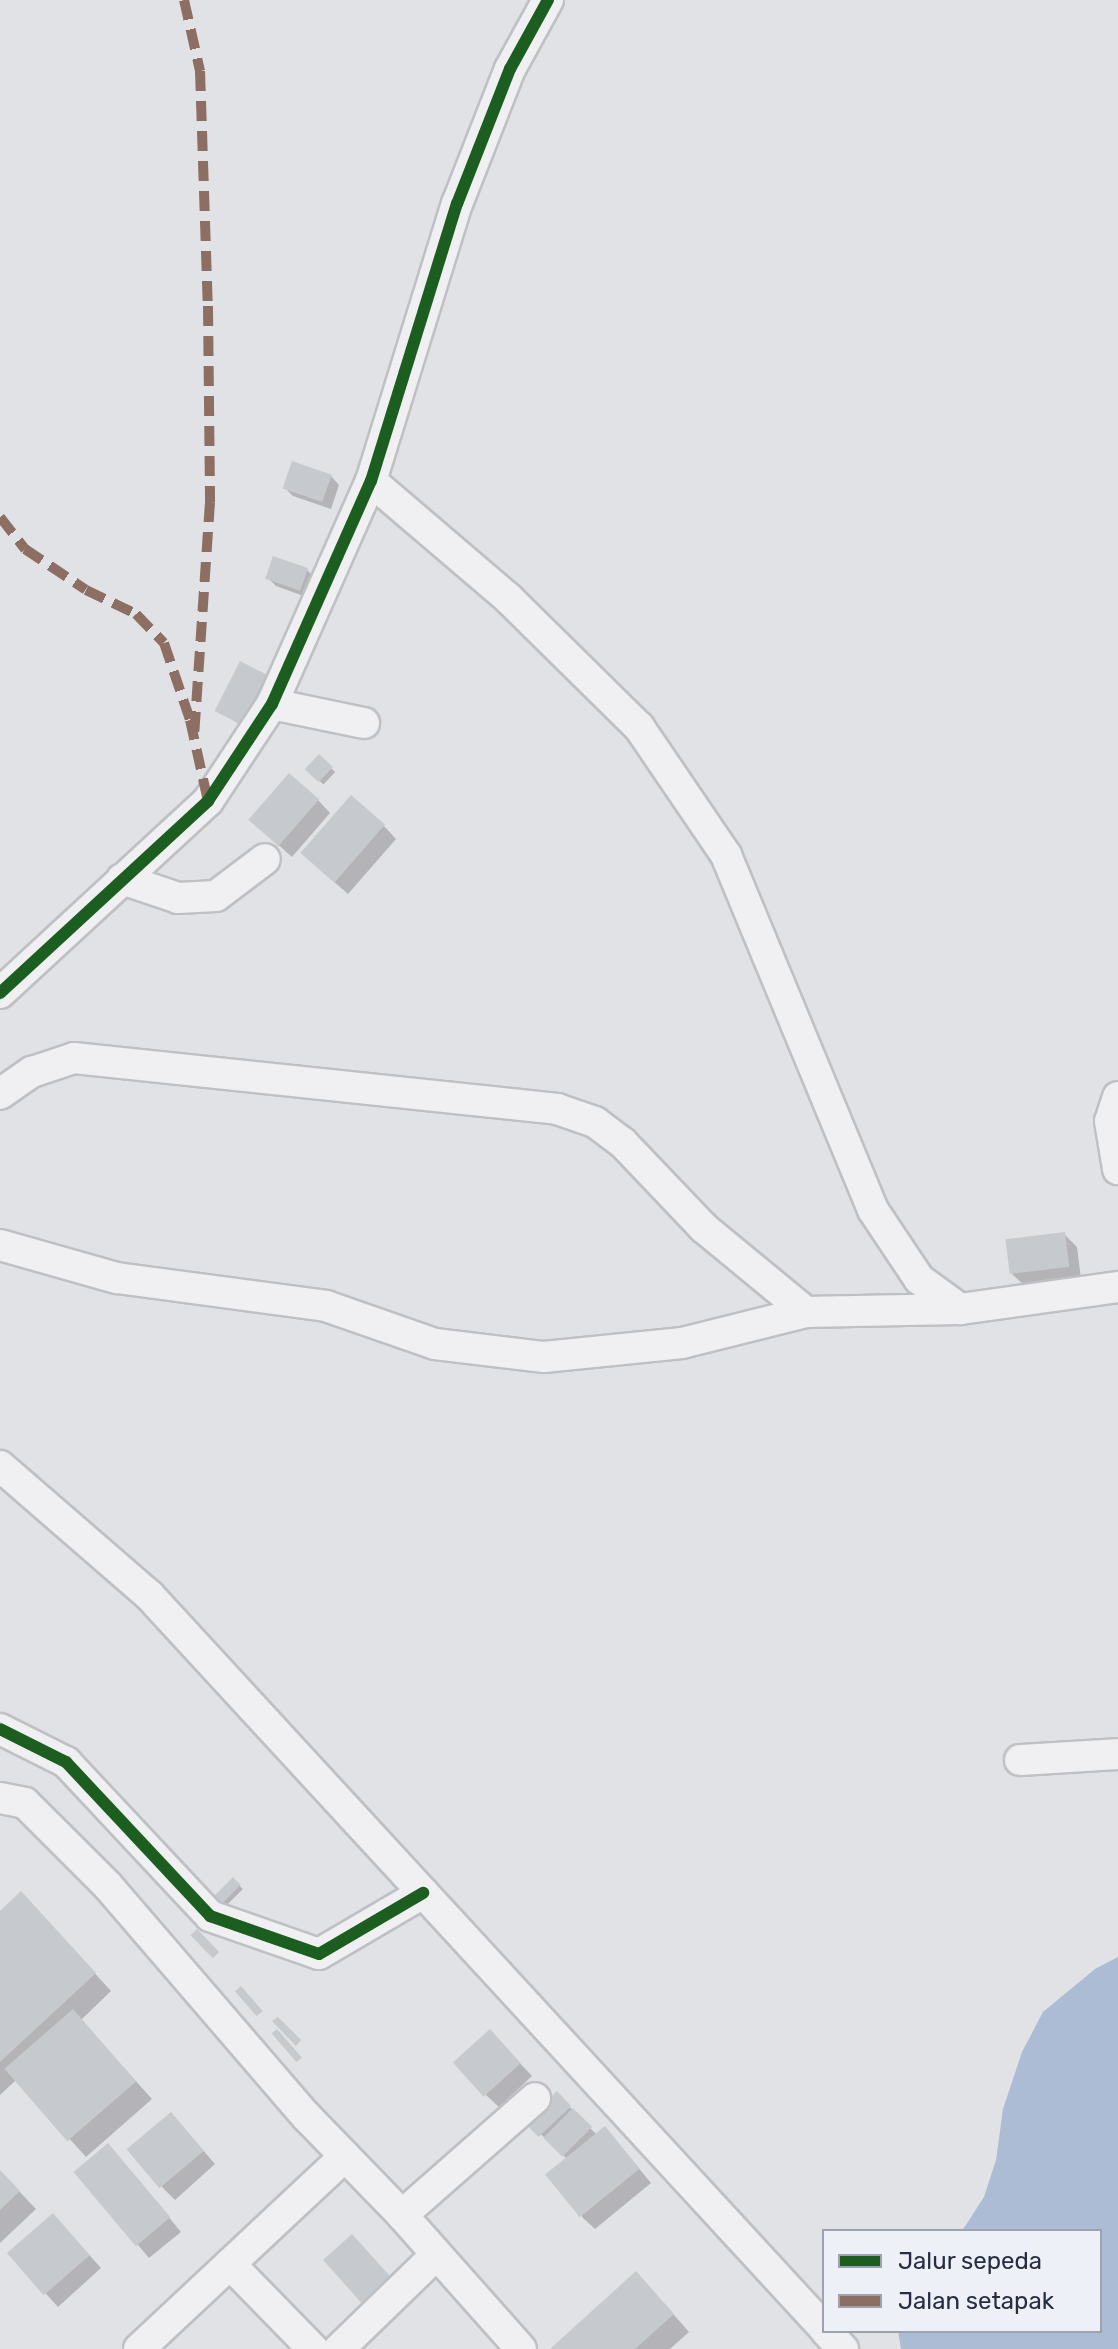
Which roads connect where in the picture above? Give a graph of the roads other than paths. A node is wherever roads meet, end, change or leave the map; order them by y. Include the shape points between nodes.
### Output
1 (548, 0) edge
2 (371, 481) junction
3 (272, 704) junction
4 (364, 723) dead end
5 (265, 859) dead end
6 (122, 879) junction
7 (0, 993) edge
8 (0, 1094) edge
9 (1118, 1097) edge
10 (1118, 1169) edge
11 (0, 1245) edge
12 (1118, 1287) edge
13 (960, 1309) junction
14 (806, 1312) junction
15 (0, 1466) edge
16 (0, 1729) edge
17 (1118, 1754) edge
18 (1020, 1760) dead end
19 (0, 1798) edge
20 (423, 1893) junction
21 (535, 2098) dead end
22 (345, 2156) junction
23 (402, 2215) junction
24 (435, 2256) junction
25 (230, 2264) junction
26 (822, 2327) edge
27 (828, 2333) edge
28 (142, 2348) edge
29 (313, 2349) edge
30 (339, 2349) edge
31 (521, 2349) edge
32 (843, 2349) edge

1 - 2 street via 510,69 457,204
2 - 3 street
2 - 13 street via 508,598 639,727 726,855 873,1210 919,1279
3 - 4 street
3 - 6 street via 208,801
5 - 6 street via 216,896 178,898
6 - 7 street
8 - 14 street via 32,1072 74,1058 557,1109 595,1122 622,1142 704,1228
9 - 10 street via 1110,1121
11 - 14 street via 117,1278 326,1306 435,1344 544,1357 682,1343
12 - 13 street
13 - 14 street
15 - 20 street via 149,1595
16 - 20 street via 66,1762 210,1916 319,1954
17 - 18 street
19 - 22 street via 25,1803 108,1886
20 - 26 street
21 - 23 street
22 - 23 street
22 - 25 street
23 - 24 street
24 - 30 street
24 - 31 street
25 - 28 street
25 - 29 street
27 - 32 street

